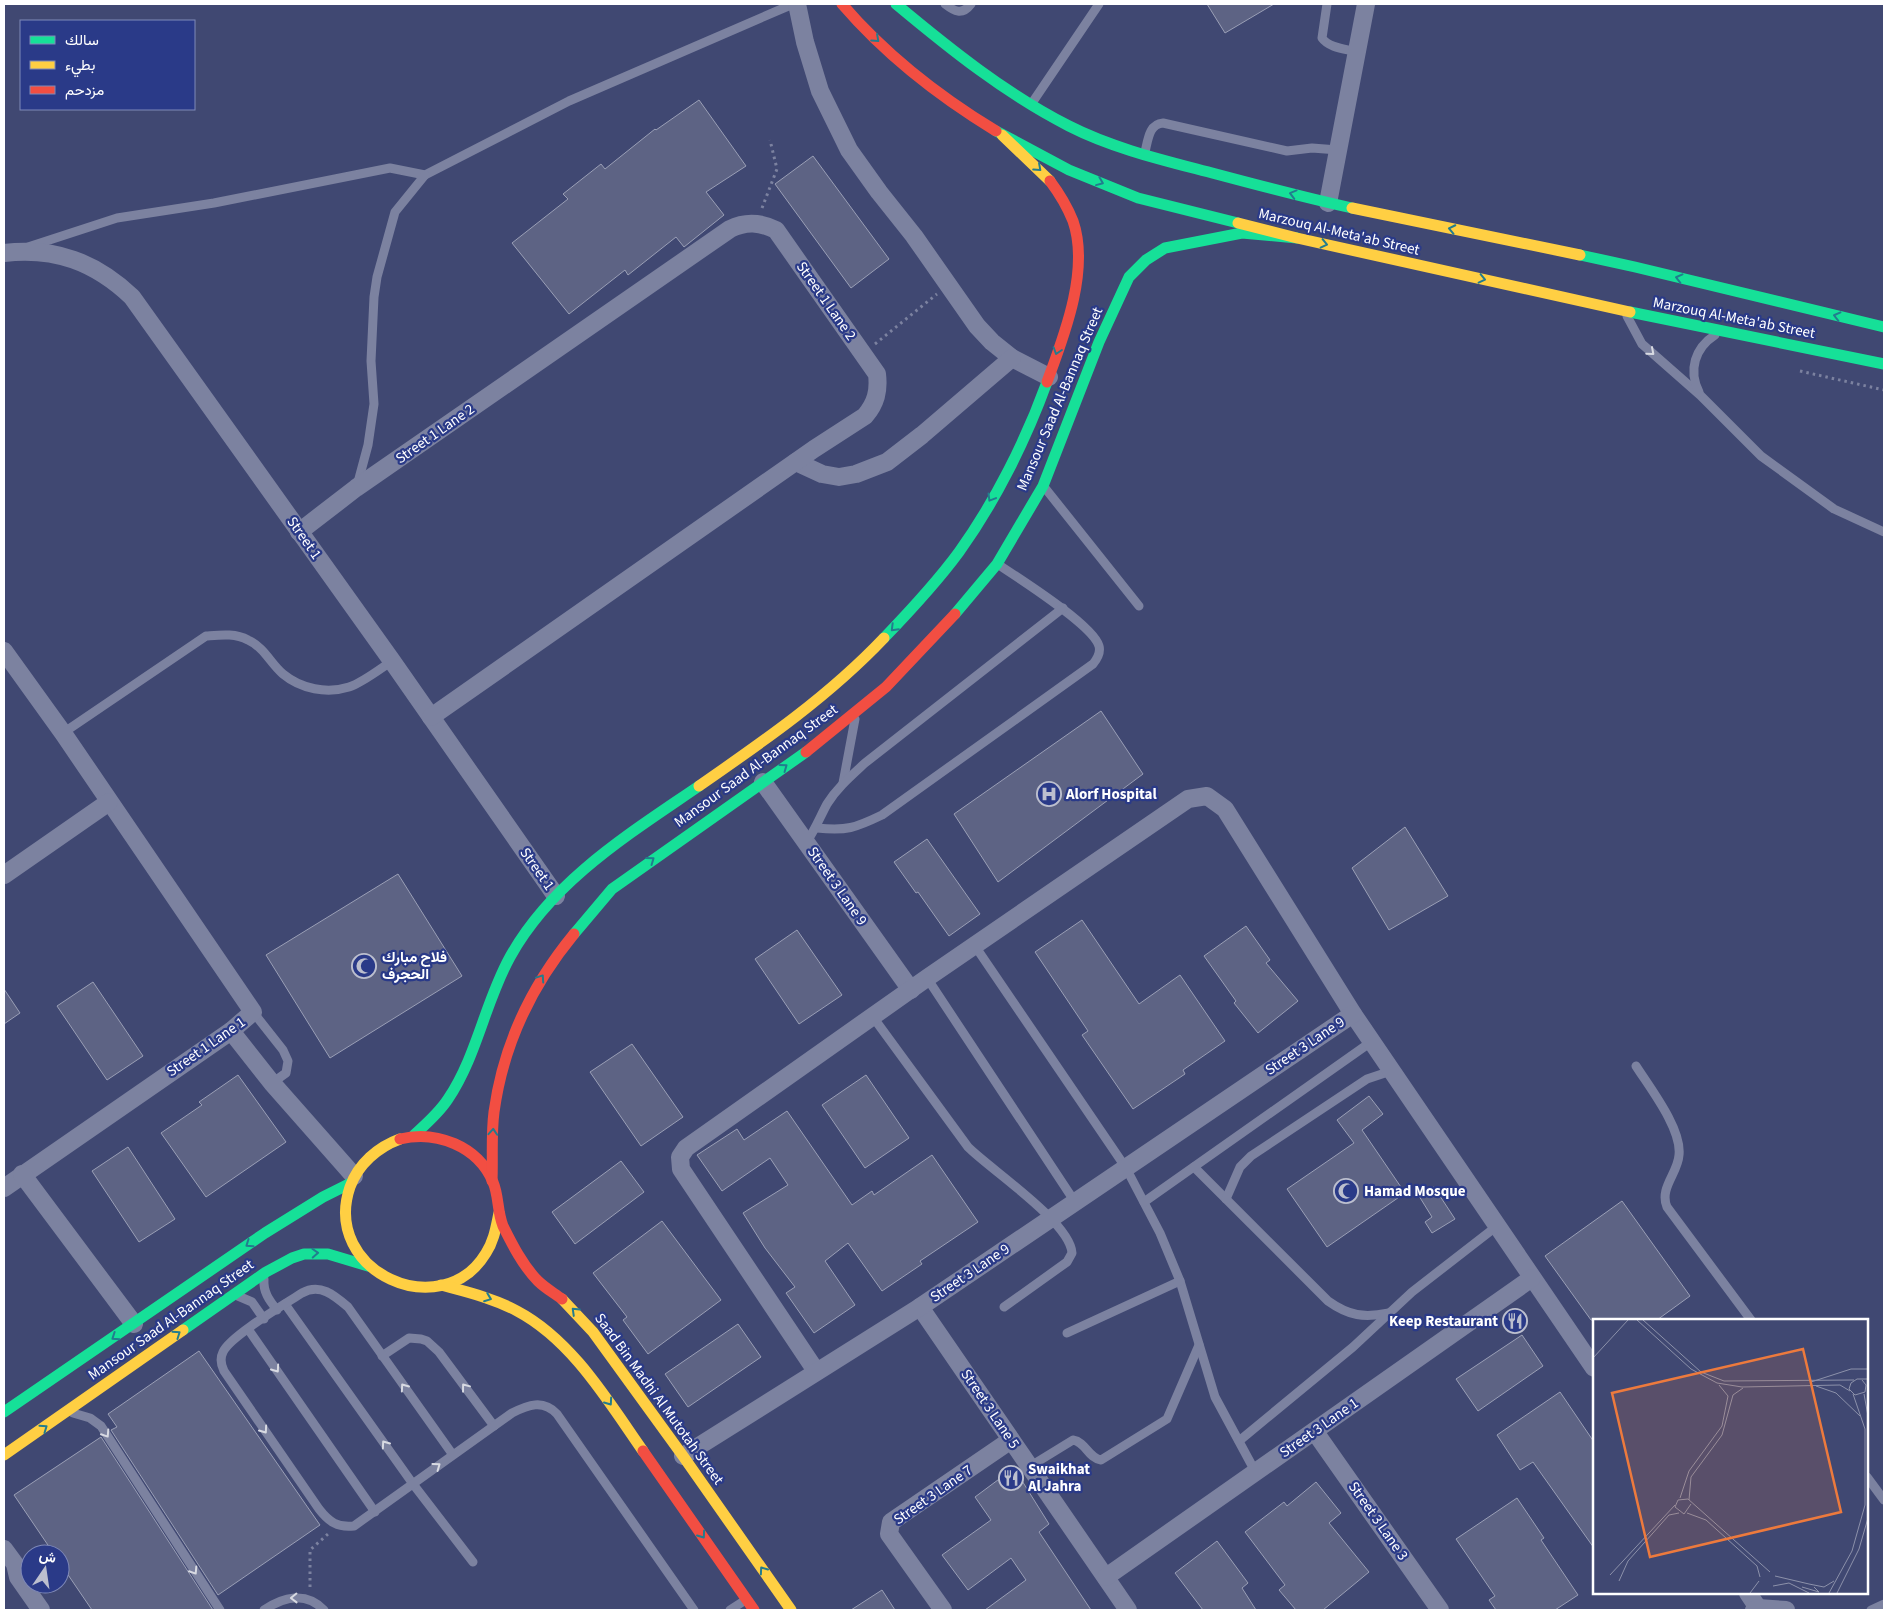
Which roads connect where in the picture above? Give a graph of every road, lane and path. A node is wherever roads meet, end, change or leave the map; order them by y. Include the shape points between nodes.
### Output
1 (795, 4) edge
2 (842, 4) edge
3 (896, 4) edge
4 (944, 4) edge
5 (970, 4) edge
6 (1099, 4) edge
7 (1327, 4) edge
8 (1366, 4) edge
9 (1357, 52) junction
10 (1030, 105) junction
11 (1002, 135) junction
12 (770, 140) dead end
13 (1338, 150) junction
14 (1144, 154) junction
15 (425, 175) junction
16 (1328, 203) junction
17 (757, 223) junction
18 (1297, 238) junction
19 (9, 252) edge
20 (948, 285) junction
21 (1625, 311) junction
22 (1884, 327) edge
23 (1064, 331) junction
24 (1723, 331) junction
25 (1099, 342) junction
26 (863, 354) junction
27 (1012, 358) junction
28 (1884, 364) edge
29 (1049, 376) junction
30 (1700, 395) junction
31 (796, 462) junction
32 (1043, 486) junction
33 (356, 488) junction
34 (299, 532) junction
35 (1884, 532) edge
36 (997, 564) junction
37 (1139, 606) dead end
38 (1063, 608) junction
39 (4, 651) edge
40 (392, 661) junction
41 (857, 711) junction
42 (431, 717) junction
43 (63, 732) junction
44 (763, 782) junction
45 (843, 783) junction
46 (110, 802) junction
47 (817, 828) junction
48 (806, 843) junction
49 (4, 875) edge
50 (556, 896) junction
51 (975, 946) junction
52 (928, 978) junction
53 (911, 990) junction
54 (253, 1012) junction
55 (1353, 1014) junction
56 (873, 1017) junction
57 (231, 1031) junction
58 (1372, 1042) junction
59 (1636, 1066) dead end
60 (1392, 1071) junction
61 (272, 1083) junction
62 (414, 1136) junction
63 (1194, 1167) junction
64 (1126, 1168) junction
65 (22, 1174) junction
66 (352, 1179) junction
67 (492, 1181) junction
68 (4, 1188) edge
69 (1226, 1199) junction
70 (1075, 1202) junction
71 (1144, 1202) junction
72 (498, 1213) junction
73 (1051, 1218) junction
74 (1497, 1226) junction
75 (368, 1266) junction
76 (266, 1272) junction
77 (1532, 1278) junction
78 (1180, 1281) junction
79 (441, 1285) junction
80 (233, 1295) junction
81 (286, 1304) junction
82 (920, 1307) junction
83 (1004, 1307) dead end
84 (277, 1310) junction
85 (1389, 1313) junction
86 (264, 1319) junction
87 (1750, 1319) edge
88 (134, 1324) junction
89 (248, 1329) junction
90 (1067, 1333) dead end
91 (1199, 1345) junction
92 (382, 1356) junction
93 (1593, 1367) edge
94 (816, 1371) junction
95 (4, 1412) edge
96 (65, 1412) junction
97 (494, 1426) junction
98 (1315, 1432) junction
99 (1011, 1440) junction
100 (1238, 1441) junction
101 (453, 1455) junction
102 (4, 1456) edge
103 (683, 1456) junction
104 (1029, 1467) junction
105 (1256, 1473) junction
106 (1868, 1477) edge
107 (413, 1484) junction
108 (1884, 1500) edge
109 (374, 1512) junction
110 (338, 1526) junction
111 (4, 1549) edge
112 (473, 1562) dead end
113 (11, 1573) edge
114 (1106, 1578) junction
115 (1748, 1594) edge
116 (746, 1599) junction
117 (310, 1600) junction
118 (1884, 1604) edge
119 (1756, 1609) edge
120 (41, 1610) edge
121 (220, 1610) edge
122 (264, 1610) edge
123 (324, 1610) edge
124 (694, 1610) edge
125 (730, 1610) edge
126 (754, 1610) edge
127 (791, 1610) edge
128 (943, 1610) edge
129 (1128, 1610) edge
130 (1440, 1610) edge
131 (1786, 1610) edge
132 (1871, 1610) edge

1 - 15 lane via 570,101
1 - 20 street via 820,91 849,150
2 -> 11 street, Marzouq Al-Meta'ab Street via 858,23 918,77
3 - 10 street, Marzouq Al-Meta'ab Street
4 - 5 lane via 961,12
6 - 10 lane
7 - 9 lane via 1322,38 1325,43
8 - 9 street
9 - 13 street
10 - 14 street, Marzouq Al-Meta'ab Street via 1071,127
11 -> 18 street, Marzouq Al-Meta'ab Street via 1069,170 1138,198
11 -> 23 street, Mansour Saad Al-Bannaq Street via 1049,178 1064,198 1075,224 1078,248 1076,283
12 - 17 path via 777,169
13 - 14 lane via 1312,148 1287,151 1163,123 1153,126
13 - 16 street
16 -> 14 street, Marzouq Al-Meta'ab Street
15 - 19 lane via 390,168 214,203 117,218
15 - 33 lane via 395,212 377,277 371,361 374,404 368,445
22 -> 16 street, Marzouq Al-Meta'ab Street via 1635,267
17 - 26 street, Street 1 Lane 2 via 776,230
17 - 33 street, Street 1 Lane 2 via 730,229
18 -> 21 street, Marzouq Al-Meta'ab Street
18 - 25 street, Mansour Saad Al-Bannaq Street via 1242,233 1165,248 1146,260 1129,277
19 - 34 street, Street 1 via 39,252 76,261 114,280 132,297
20 - 26 path
20 - 27 street via 977,326
21 - 24 street, Marzouq Al-Meta'ab Street
21 -> 30 lane via 1642,344
23 - 25 street via 1072,326 1085,326 1096,333
23 -> 29 street, Mansour Saad Al-Bannaq Street
24 - 28 street, Marzouq Al-Meta'ab Street
24 - 30 lane via 1706,341 1696,357 1693,376
25 - 32 street, Mansour Saad Al-Bannaq Street
26 - 31 street, Street 1 Lane 2 via 878,383 871,409
27 - 29 street
27 - 31 street via 887,462 839,477 822,474
29 -> 50 street, Mansour Saad Al-Bannaq Street via 1004,475 960,549 911,611 848,674 779,730 584,868
30 - 35 lane via 1761,456 1834,509
31 - 42 street, Street 1 Lane 2
32 - 36 street, Mansour Saad Al-Bannaq Street
32 - 37 lane
33 - 34 street, Street 1 Lane 2
34 - 40 street, Street 1
36 - 38 lane
36 - 41 street, Mansour Saad Al-Bannaq Street via 943,628 886,687
38 - 45 lane
38 - 47 lane via 1096,640 1100,651 1093,664 882,815 840,830
39 - 43 street, Street 1 Lane 1
40 - 42 street, Street 1
40 - 43 lane via 350,687 326,691 301,686 283,674 267,654 247,639 226,634 206,636
44 -> 41 street, Mansour Saad Al-Bannaq Street
41 - 45 lane
42 - 50 street, Street 1
43 - 46 street, Street 1 Lane 1
44 - 48 street, Street 3 Lane 9
67 -> 44 street, Mansour Saad Al-Bannaq Street via 494,1115 513,1036 536,987 557,955 612,889
45 - 47 lane via 827,805
46 - 49 street
46 - 54 street, Street 1 Lane 1
47 - 48 lane
48 - 53 street, Street 3 Lane 9
50 - 62 street, Mansour Saad Al-Bannaq Street via 520,941 500,976 461,1076 447,1100
51 - 52 street, Street 3 Lane 9
51 - 55 street, Street 3 Lane 9 via 1188,798 1207,796 1225,809
51 - 64 lane
52 - 53 street, Street 3 Lane 9
52 - 70 lane
53 - 56 street, Street 3 Lane 9
54 - 57 street, Street 1 Lane 1
54 - 61 lane via 288,1061 286,1073
55 - 58 street
55 - 64 street, Street 3 Lane 9
56 - 73 lane via 968,1147
56 - 94 street, Street 3 Lane 9 via 686,1148 680,1157 681,1169
57 - 61 street
57 - 65 street, Street 1 Lane 1
58 - 60 street
58 - 63 lane
59 - 87 lane via 1673,1126 1679,1145 1677,1164 1664,1200
60 - 69 lane via 1367,1079 1251,1156 1240,1167
60 - 74 street
61 - 66 street
62 - 66 street via 390,1142 369,1156
62 - 67 street via 438,1136 460,1145 479,1160
63 - 69 lane
63 - 71 lane
64 - 70 street, Street 3 Lane 9
64 - 71 lane
65 - 68 street, Street 1 Lane 1
65 - 88 street
66 - 75 street via 345,1205 347,1227 355,1248
66 -> 88 street, Mansour Saad Al-Bannaq Street via 265,1233
67 - 72 street
69 - 85 lane via 1335,1306 1357,1315
70 - 73 street, Street 3 Lane 9
71 - 78 lane
72 - 79 street via 494,1237 482,1259 464,1275
103 -> 72 street, Saad Bin Madhi Al Mutotah Street via 579,1314 534,1277
73 - 82 street, Street 3 Lane 9
73 - 83 lane via 1070,1243 1070,1258
74 - 77 street
74 - 85 lane
76 -> 75 street, Mansour Saad Al-Bannaq Street via 289,1259 322,1252
75 - 79 street via 390,1281 415,1287
76 - 80 street, Mansour Saad Al-Bannaq Street
76 - 84 lane via 265,1292
77 - 93 street
77 - 98 street, Street 3 Lane 1
78 - 90 lane
78 - 91 lane
79 -> 116 street via 509,1306 540,1326 573,1355
80 - 86 lane via 252,1302
96 -> 80 street, Mansour Saad Al-Bannaq Street
81 - 84 lane
81 - 92 lane via 309,1290 329,1292 348,1308
107 -> 81 lane
82 - 94 street, Street 3 Lane 9
82 - 99 street, Street 3 Lane 5
84 - 86 lane
85 - 100 lane via 1354,1347
86 - 89 lane
88 -> 95 street, Mansour Saad Al-Bannaq Street
89 -> 109 lane
89 -> 110 lane via 222,1354 224,1371 325,1517
91 - 100 lane via 1215,1397
91 - 104 lane via 1171,1413 1162,1424 1106,1458 1096,1459 1082,1444 1073,1440
97 -> 92 lane via 439,1352 427,1341 409,1338
101 -> 92 lane
94 - 103 street, Street 3 Lane 9
102 -> 96 street, Mansour Saad Al-Bannaq Street
96 -> 121 lane via 82,1414 101,1426
97 - 101 lane
97 - 124 lane via 524,1407 540,1404 552,1410
98 - 105 street, Street 3 Lane 1
98 - 130 street, Street 3 Lane 3
99 - 104 street, Street 3 Lane 5
99 - 128 street, Street 3 Lane 7 via 889,1526 889,1534
100 - 105 lane
107 -> 101 lane
127 -> 103 street, Saad Bin Madhi Al Mutotah Street
104 - 114 street, Street 3 Lane 5
105 - 114 street, Street 3 Lane 1
106 - 108 lane
107 - 109 lane
107 - 112 lane
109 - 110 lane via 354,1526
110 - 117 path via 310,1550
111 - 113 street via 15,1564
113 - 120 street
114 - 129 street, Street 3 Lane 5
115 - 119 street
116 - 125 lane
116 - 126 street
117 -> 122 lane via 286,1598
117 - 123 lane
118 - 132 lane
119 - 131 street

